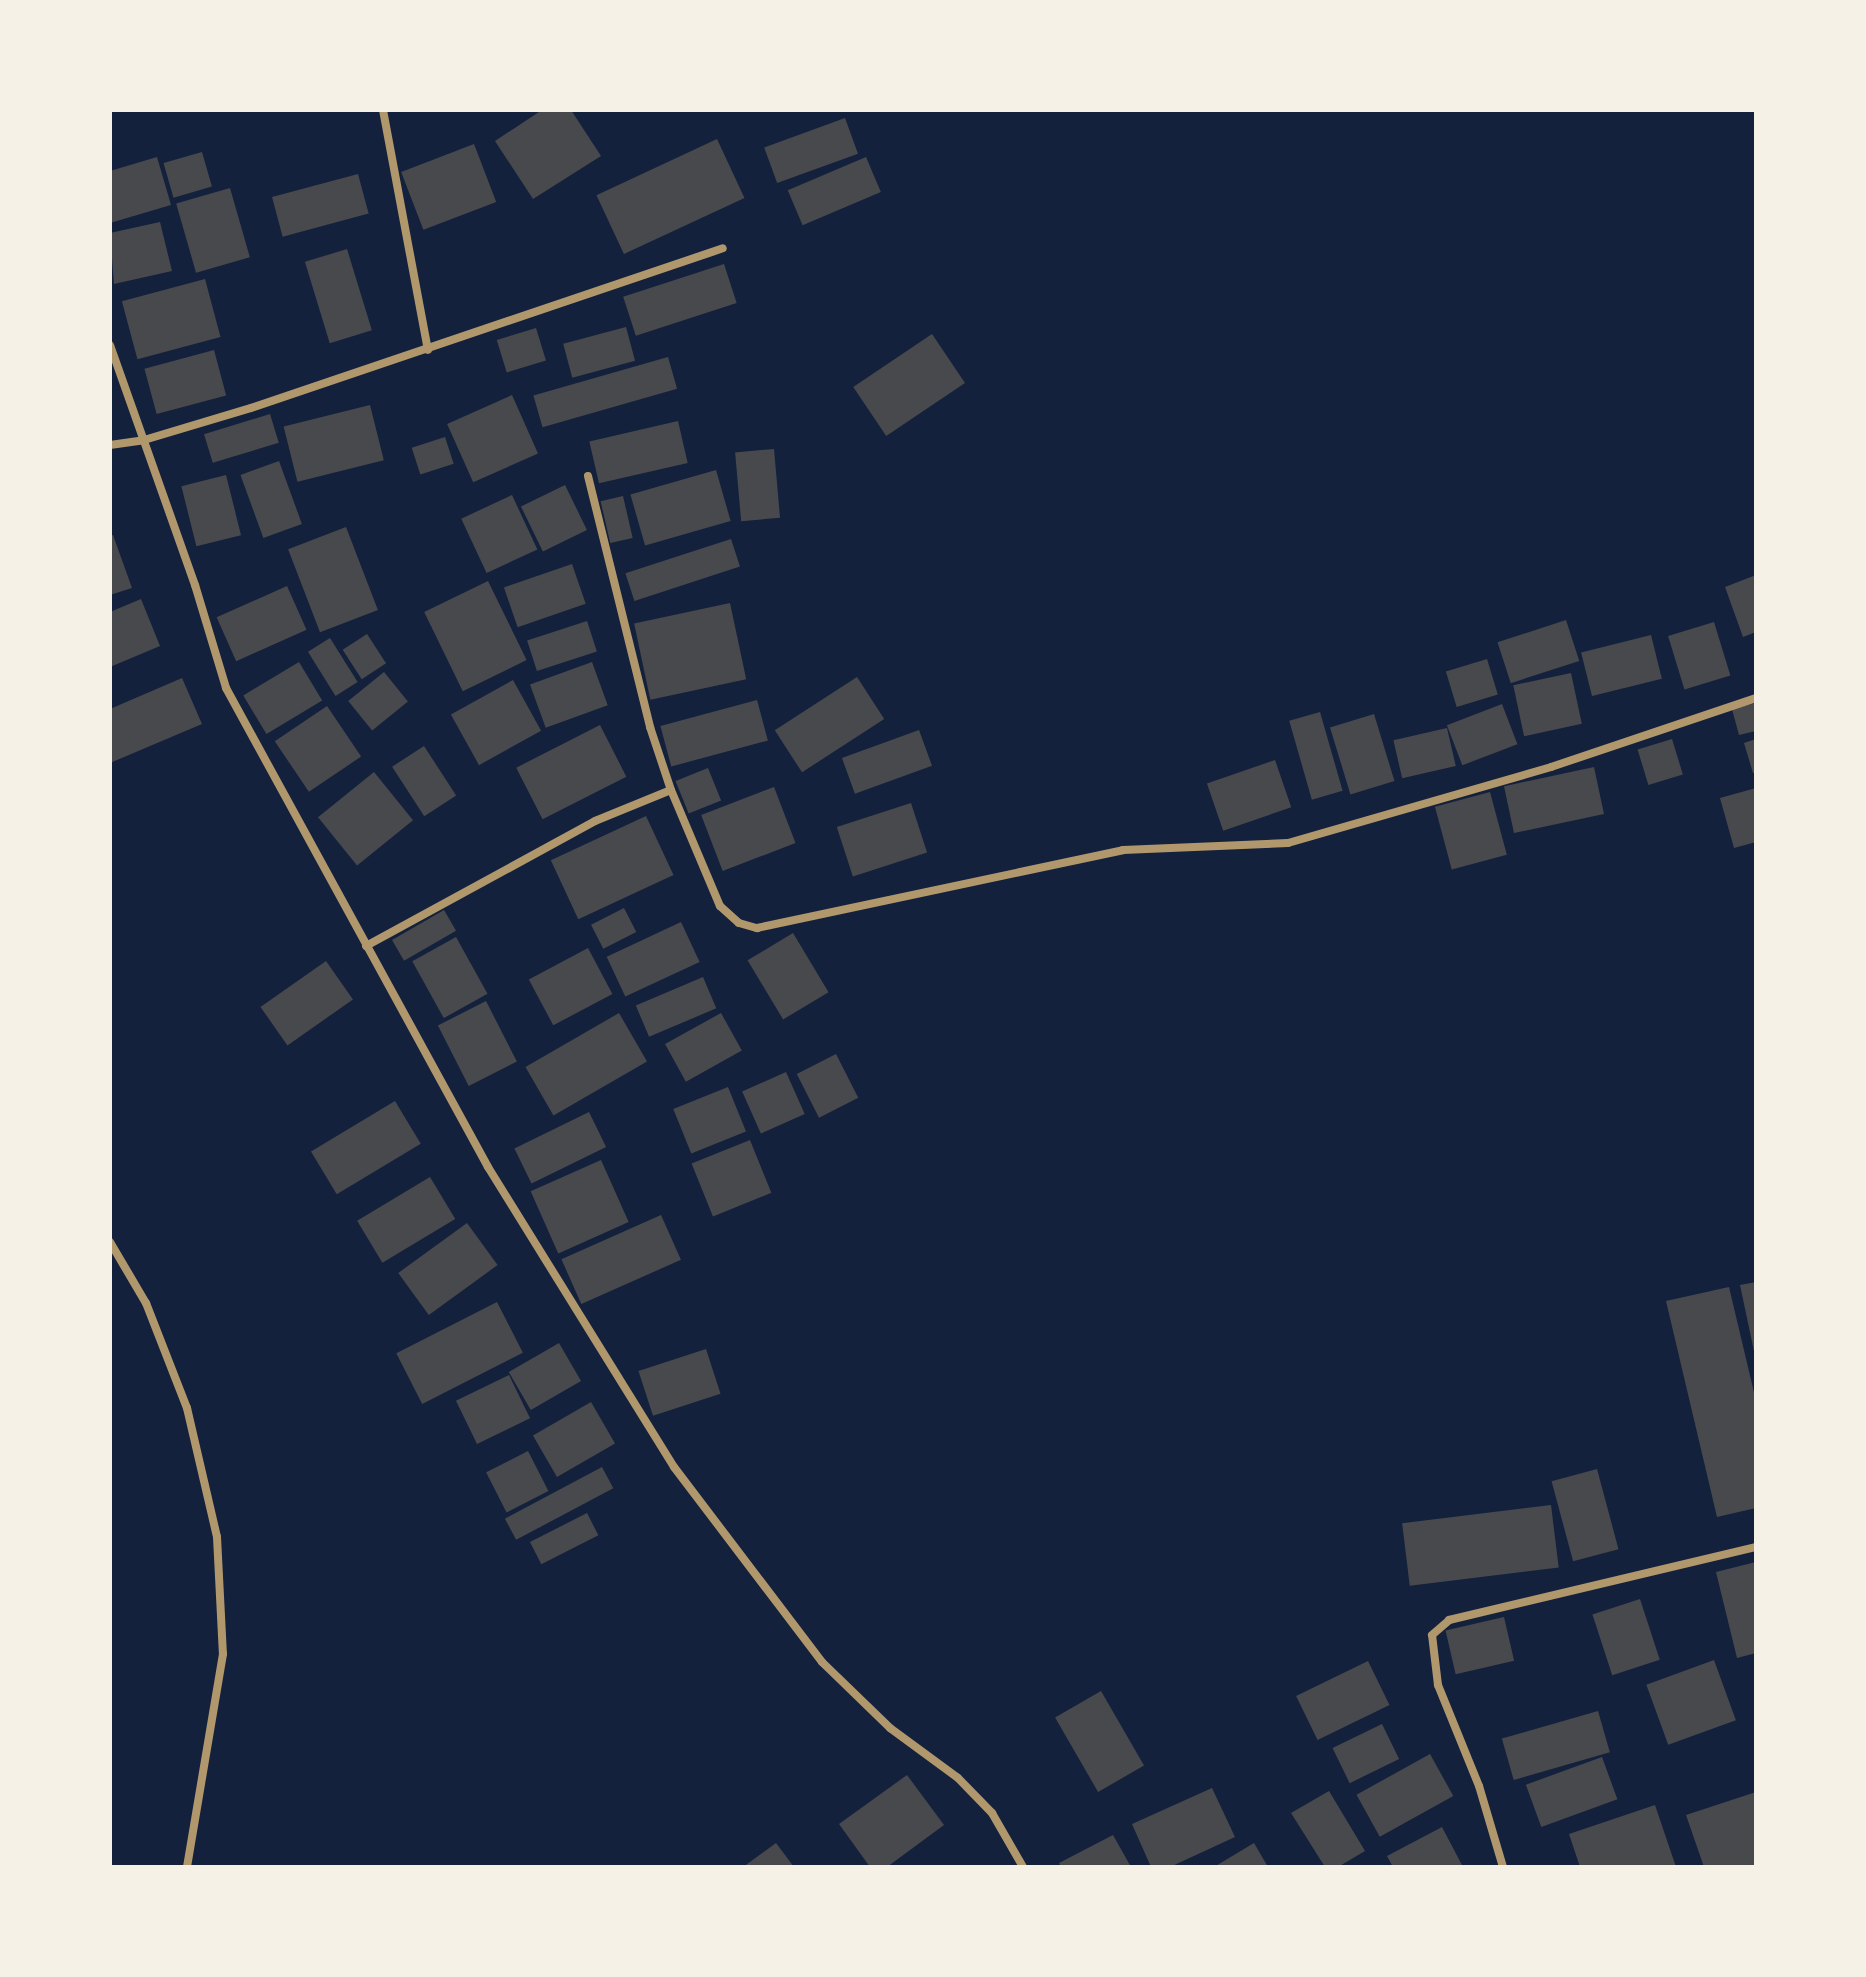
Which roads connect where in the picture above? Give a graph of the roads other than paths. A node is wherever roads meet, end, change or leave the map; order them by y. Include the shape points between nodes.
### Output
1 (383, 110) edge
2 (723, 248) dead end
3 (110, 345) edge
4 (428, 350) junction
5 (144, 440) junction
6 (110, 445) edge
7 (588, 476) dead end
8 (1756, 698) edge
9 (671, 790) junction
10 (366, 946) junction
11 (110, 1242) edge
12 (1756, 1547) edge
13 (187, 1867) edge
14 (1023, 1867) edge
15 (1503, 1867) edge

1 - 4 street
2 - 4 street
3 - 5 street
4 - 5 street
5 - 6 street
5 - 10 street via 226,688
7 - 9 street via 650,727
8 - 9 street via 1551,767 1288,843 1123,850 757,928 739,923 720,906
9 - 10 street via 595,821
10 - 14 street via 488,1167 674,1467 822,1662 890,1728 958,1778 992,1813
11 - 13 street via 146,1303 187,1408 217,1537 223,1654
12 - 15 street via 1449,1620 1432,1635 1438,1685 1479,1786

